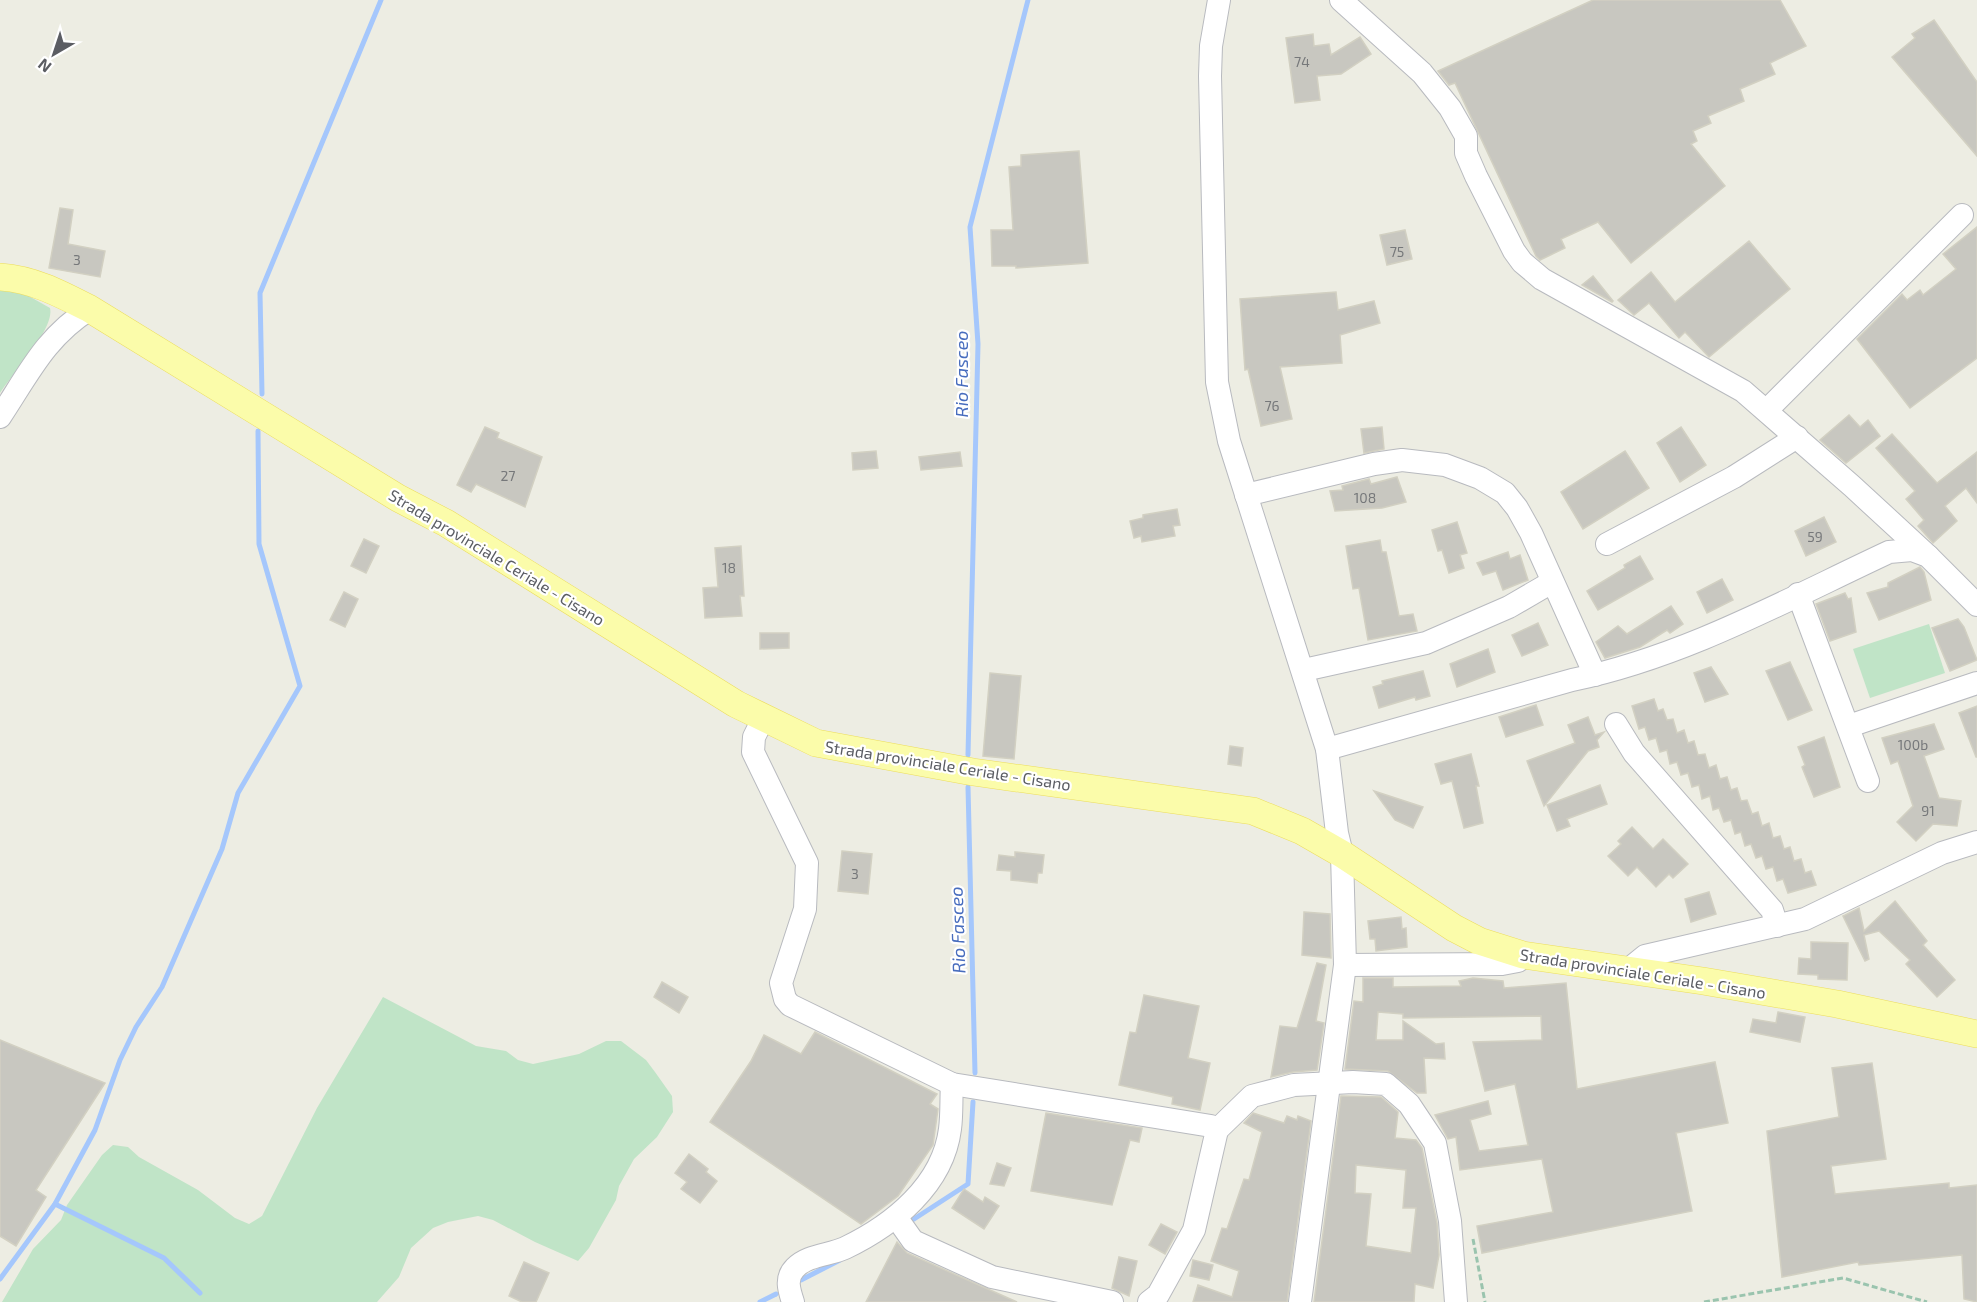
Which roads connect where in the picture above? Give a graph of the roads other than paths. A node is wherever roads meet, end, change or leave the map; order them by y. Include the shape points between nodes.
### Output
1 (1205, 0) edge
2 (1341, 0) edge
3 (1218, 11) edge
4 (1962, 215) dead end
5 (0, 277) edge
6 (90, 309) junction
7 (1767, 410) junction
8 (0, 417) edge
9 (1797, 437) junction
10 (1246, 495) junction
11 (1607, 544) dead end
12 (1928, 556) junction
13 (1552, 582) junction
14 (1798, 594) junction
15 (1977, 605) edge
16 (1304, 670) junction
17 (1595, 675) junction
18 (1977, 683) edge
19 (763, 719) junction
20 (1616, 724) dead end
21 (1849, 726) junction
22 (1327, 749) junction
23 (1868, 781) dead end
24 (1977, 842) edge
25 (1342, 854) junction
26 (1777, 926) junction
27 (1523, 955) junction
28 (1345, 965) junction
29 (1629, 969) junction
30 (1977, 1034) edge
31 (1330, 1083) junction
32 (952, 1084) junction
33 (1217, 1130) junction
34 (896, 1217) junction
35 (793, 1302) edge
36 (1112, 1302) edge
37 (1149, 1302) edge
38 (1300, 1302) edge
39 (1456, 1302) edge

1 - 3 street
2 - 7 street via 1422,73 1450,108 1466,136 1466,153 1476,176 1522,262 1542,279 1734,386
3 - 10 street via 1210,76 1217,382 1229,441
4 - 7 street
5 - 6 main road, Strada provinciale Ceriale - Cisano via 19,278 54,290
6 - 8 street via 49,342
6 - 19 main road, Strada provinciale Ceriale - Cisano
7 - 9 street
9 - 11 street via 1734,477
9 - 12 street
10 - 13 street via 1374,464 1402,460 1445,465 1480,478 1505,493 1531,533
10 - 16 street
12 - 14 street via 1912,550 1889,552
12 - 15 street
13 - 16 street via 1509,607 1426,643
13 - 17 street
14 - 17 street via 1698,641
14 - 21 street
16 - 22 street
17 - 22 street
18 - 21 street
19 - 25 main road, Strada provinciale Ceriale - Cisano via 816,743 879,757 1253,811 1302,831
19 - 32 street via 754,737 753,752 807,863 806,909 781,983 785,999 797,1009
20 - 26 street via 1634,753 1772,910
21 - 23 street
22 - 25 street
24 - 26 street via 1942,853 1805,919
25 - 27 main road, Strada provinciale Ceriale - Cisano via 1454,928
25 - 28 street
26 - 29 street via 1645,956
27 - 28 street via 1518,961 1502,964
27 - 29 main road, Strada provinciale Ceriale - Cisano
28 - 31 street
29 - 30 main road, Strada provinciale Ceriale - Cisano via 1838,1004
31 - 33 street via 1294,1085 1252,1096
31 - 38 street
31 - 39 street via 1386,1084 1409,1104 1436,1143 1450,1221
32 - 33 street
32 - 34 street via 950,1131 940,1162 922,1192
33 - 37 street via 1194,1230 1158,1295
34 - 35 street via 865,1239 808,1259 794,1268 788,1283
34 - 36 street via 913,1241 992,1278

